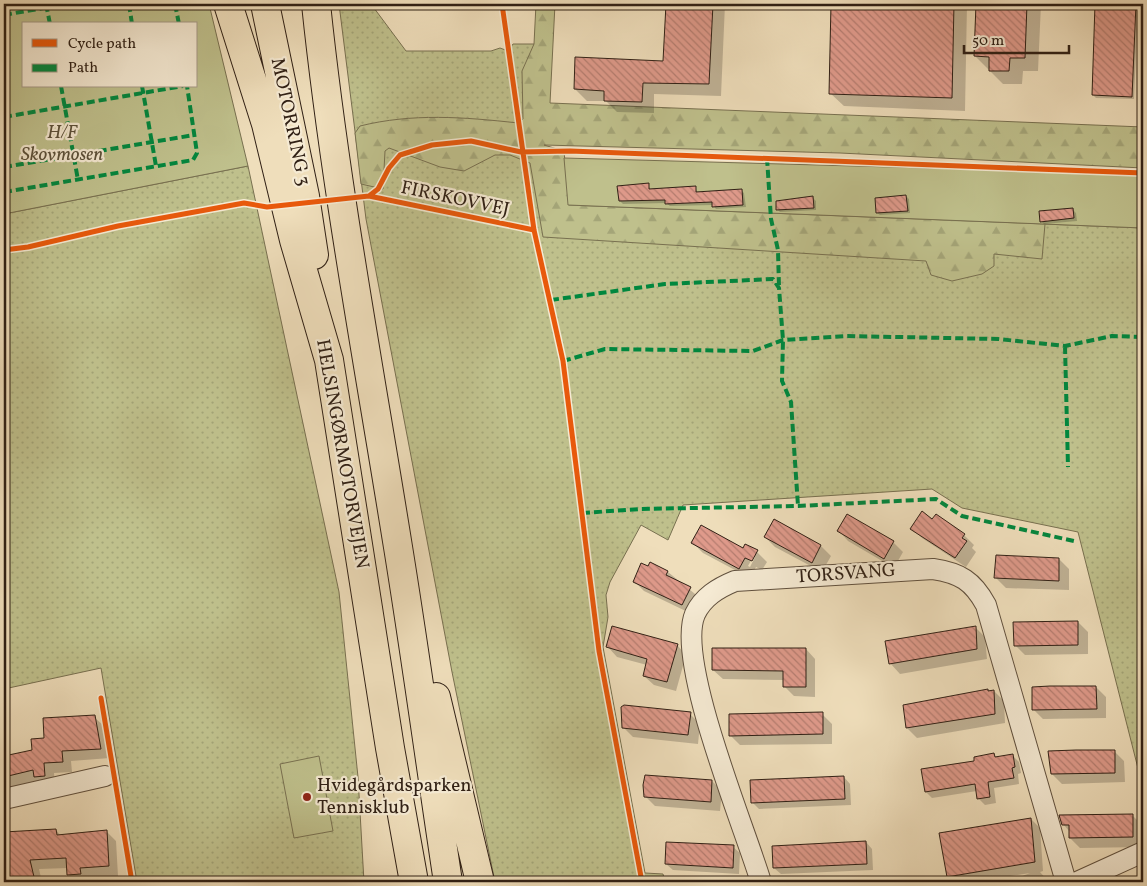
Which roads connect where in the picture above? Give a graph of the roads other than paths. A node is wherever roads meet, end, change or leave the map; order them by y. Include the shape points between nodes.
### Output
1 (228, 4) edge
2 (265, 4) edge
3 (316, 4) edge
4 (329, 360) junction
5 (398, 548) junction
6 (390, 748) junction
7 (105, 776) dead end
8 (4, 799) edge
9 (1143, 852) edge
10 (397, 882) edge
11 (414, 882) edge
12 (448, 882) edge
13 (480, 882) edge
14 (761, 882) edge
15 (1066, 882) edge
16 (1076, 882) edge

1 - 4 highway, HELSINGØRMOTORVEJEN via 266,124 294,240
2 - 4 highway, MOTORRING 3 via 305,196
3 - 5 highway, HELSINGØRMOTORVEJEN via 342,212
4 - 6 highway, HELSINGØRMOTORVEJEN
5 - 12 highway, HELSINGØRMOTORVEJEN
5 - 13 highway
6 - 10 highway
6 - 11 highway, HELSINGØRMOTORVEJEN
7 - 8 street
9 - 16 street
14 - 15 street, TORSVANG via 712,738 694,673 691,631 695,615 705,599 719,587 735,581 932,569 950,572 966,580 977,589 986,605

